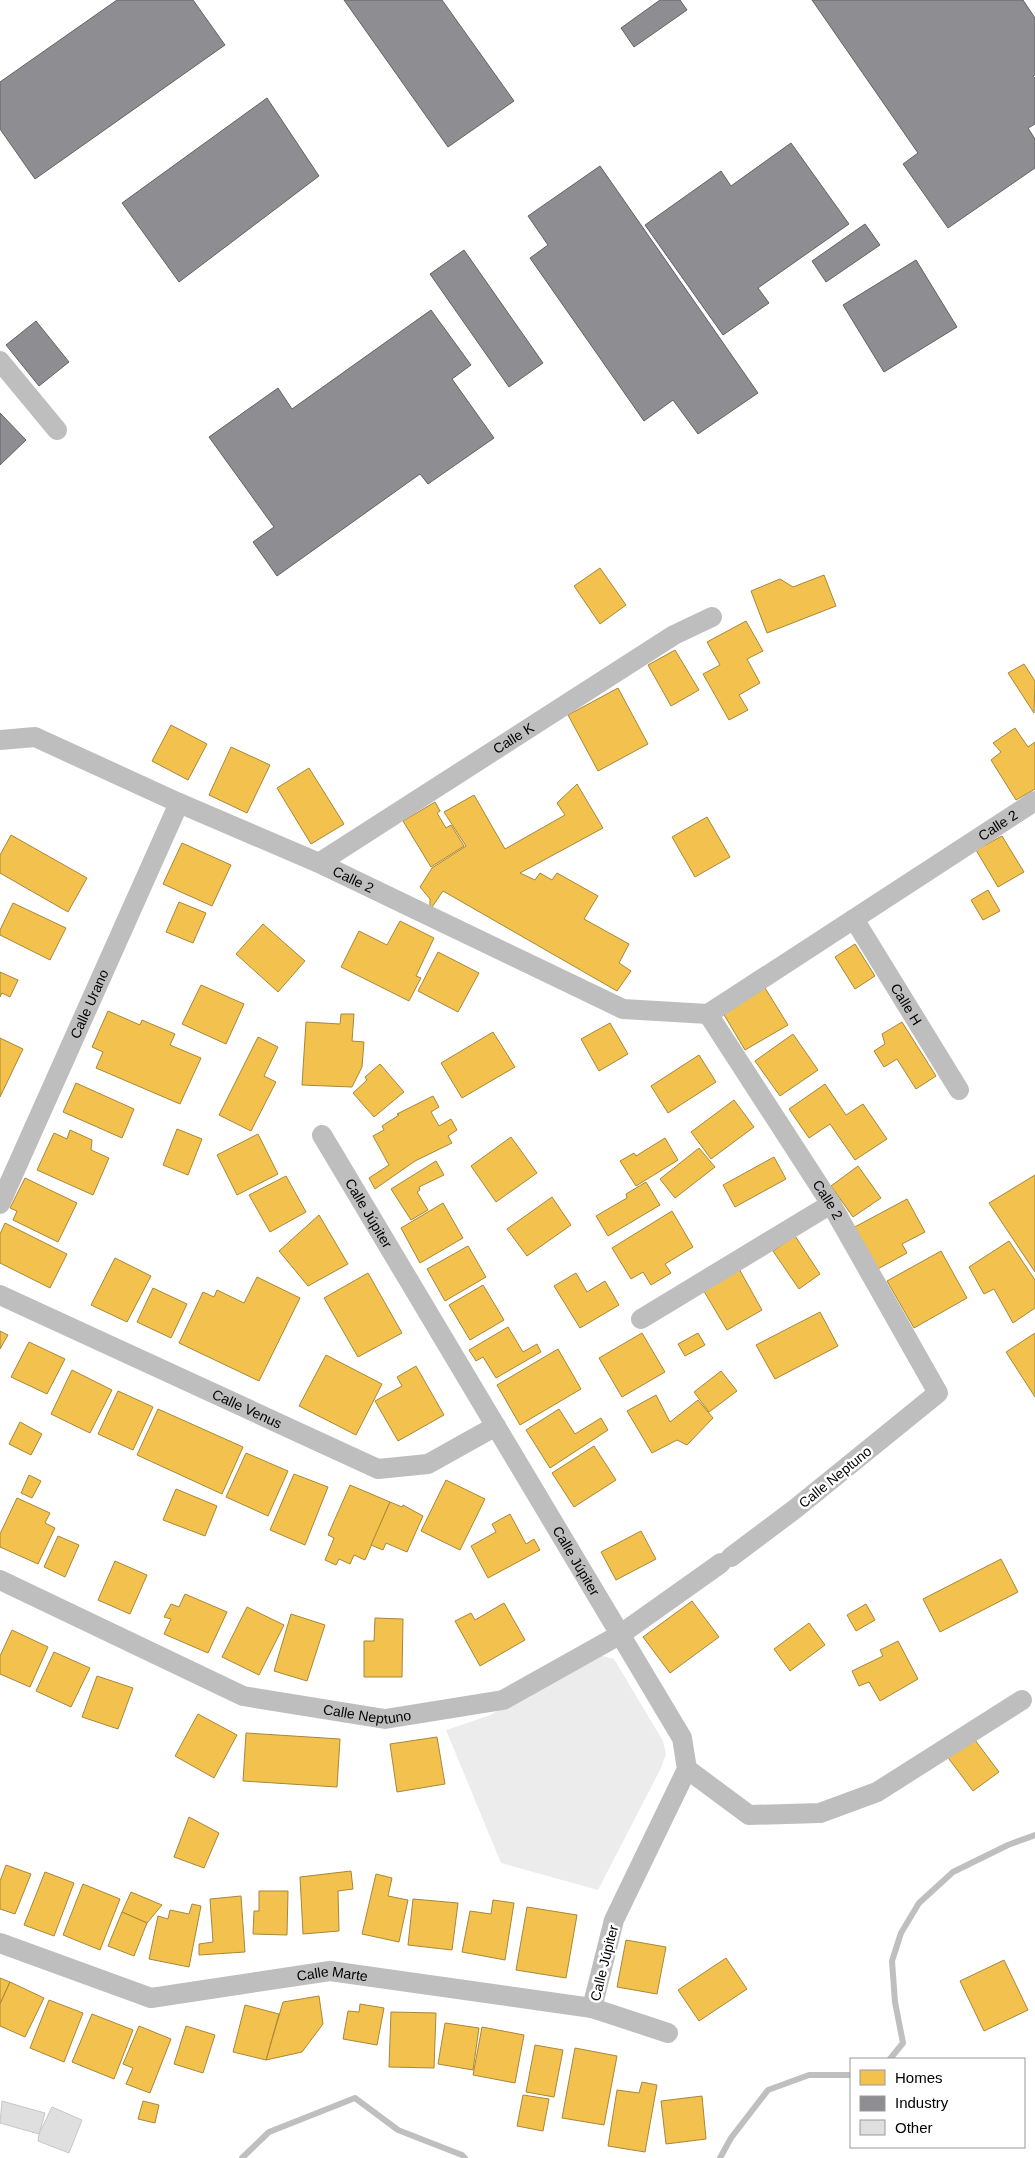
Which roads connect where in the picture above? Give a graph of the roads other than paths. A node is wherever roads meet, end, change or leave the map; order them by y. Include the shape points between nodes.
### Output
1 (0, 361) edge
2 (57, 430) dead end
3 (712, 617) dead end
4 (0, 740) edge
5 (1035, 801) edge
6 (179, 803) junction
7 (319, 863) junction
8 (854, 919) junction
9 (708, 1014) junction
10 (958, 1090) dead end
11 (322, 1135) dead end
12 (0, 1204) edge
13 (832, 1204) junction
14 (0, 1295) edge
15 (641, 1319) dead end
16 (938, 1393) joint
17 (496, 1426) junction
18 (0, 1580) edge
19 (621, 1634) junction
20 (1022, 1700) dead end
21 (687, 1769) junction
22 (0, 1943) edge
23 (592, 2008) junction
24 (668, 2033) dead end

1 - 2 street
3 - 7 street, Calle K via 659,644
4 - 6 street, Calle 2 via 35,736
5 - 8 street, Calle 2
6 - 7 street, Calle 2
6 - 12 street, Calle Urano
7 - 9 street, Calle 2 via 623,1008
8 - 9 street, Calle 2
8 - 10 street, Calle H
9 - 13 street, Calle 2
11 - 17 street, Calle Júpiter
13 - 15 street
13 - 16 street, Calle 2
14 - 17 street, Calle Venus via 378,1469 428,1464
16 - 19 street, Calle Neptuno via 795,1509
17 - 19 street, Calle Júpiter
18 - 19 street, Calle Neptuno via 244,1696 384,1719 503,1700
19 - 21 street, Calle Júpiter via 682,1738
20 - 21 street via 877,1792 820,1813 749,1815
21 - 23 street, Calle Júpiter via 614,1920
22 - 23 street, Calle Marte via 151,1998 330,1971
23 - 24 street, Calle Marte

